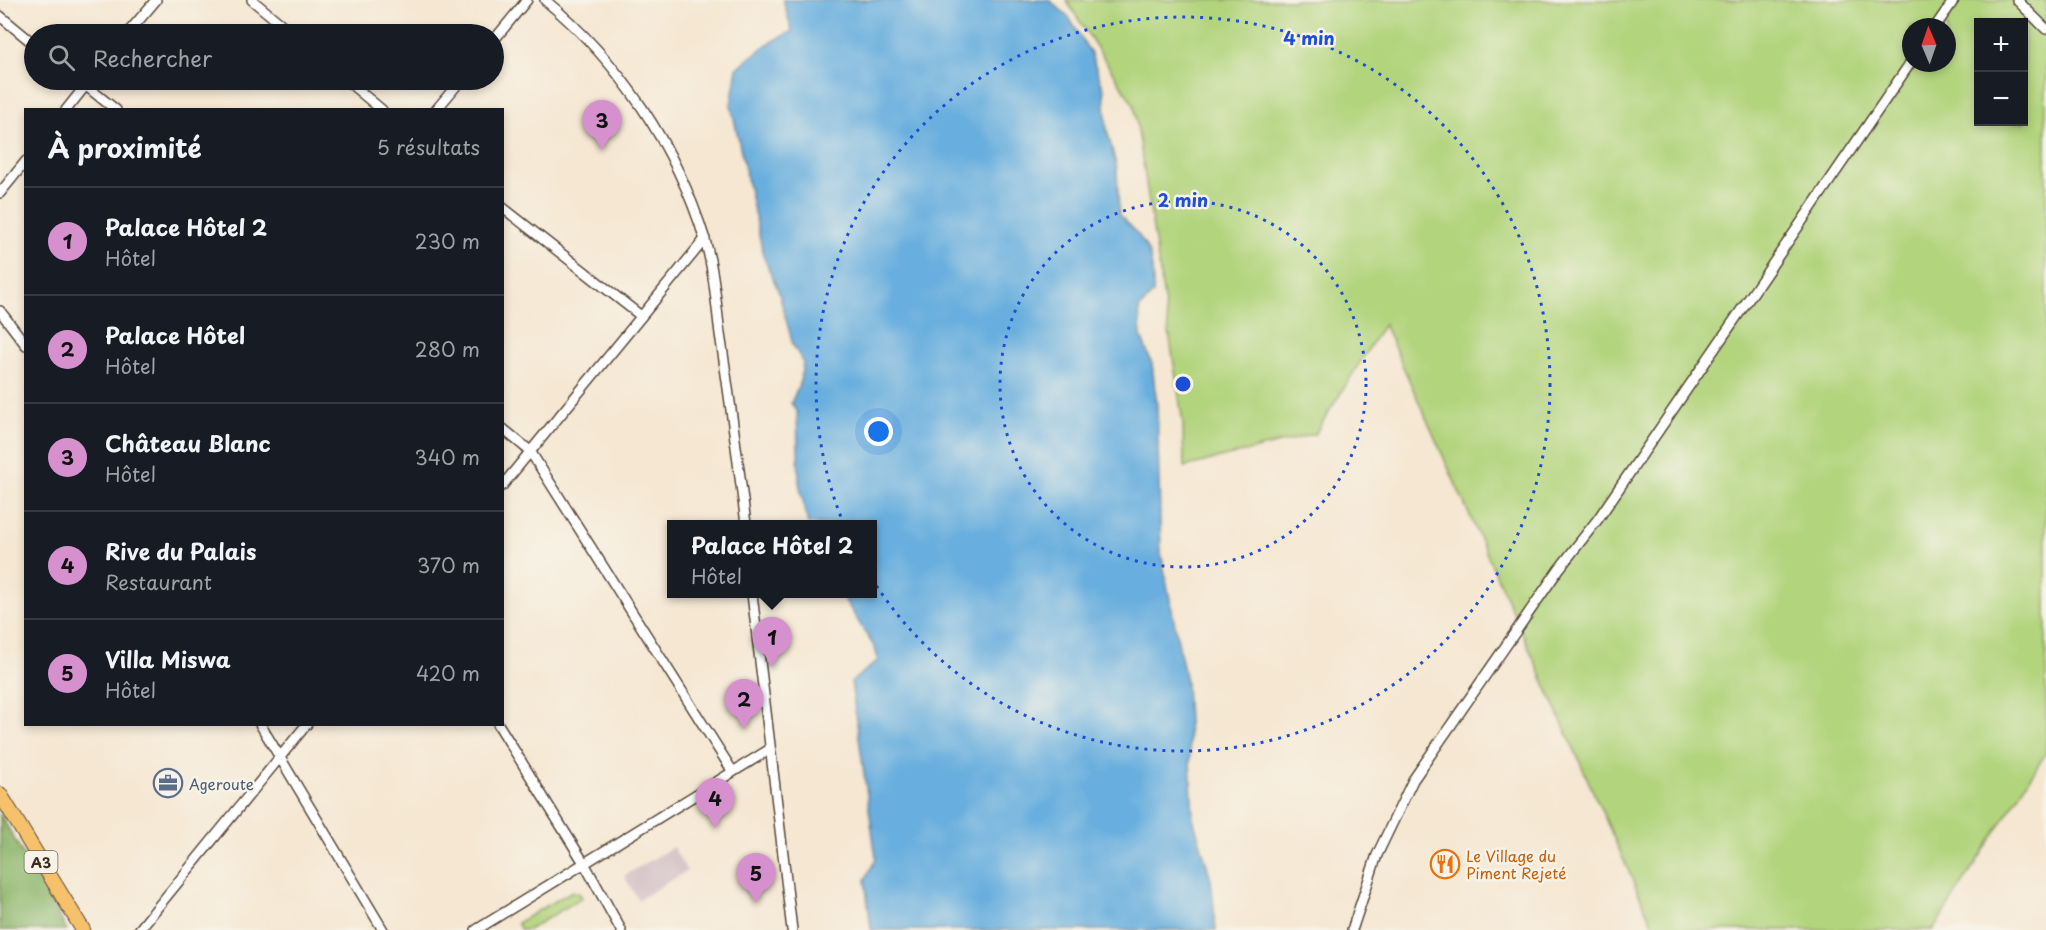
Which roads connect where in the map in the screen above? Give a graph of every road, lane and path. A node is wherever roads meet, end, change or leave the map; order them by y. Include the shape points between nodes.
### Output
1 (156, 0) edge
2 (252, 0) edge
3 (526, 0) edge
4 (545, 0) edge
5 (1954, 0) edge
6 (2018, 0) edge
7 (0, 16) edge
8 (1941, 18) edge
9 (136, 24) edge
10 (281, 24) edge
11 (504, 28) edge
12 (2046, 29) edge
13 (24, 36) edge
14 (1905, 72) edge
15 (79, 90) edge
16 (95, 90) edge
17 (358, 90) edge
18 (453, 90) edge
19 (67, 108) edge
20 (114, 108) edge
21 (380, 108) edge
22 (438, 108) edge
23 (24, 163) edge
24 (0, 193) edge
25 (504, 209) edge
26 (705, 239) junction
27 (0, 311) edge
28 (641, 315) junction
29 (24, 342) edge
30 (504, 430) edge
31 (530, 452) junction
32 (504, 484) edge
33 (745, 520) edge
34 (752, 598) edge
35 (261, 726) edge
36 (305, 726) edge
37 (499, 726) edge
38 (770, 749) junction
39 (280, 757) junction
40 (733, 772) junction
41 (0, 794) edge
42 (584, 863) junction
43 (83, 930) edge
44 (139, 930) edge
45 (383, 930) edge
46 (476, 930) edge
47 (621, 930) edge
48 (792, 930) edge
49 (1352, 930) edge

1 - 9 street
2 - 10 street
3 - 11 street
4 - 26 street via 580,29 651,119 675,165
5 - 8 street
6 - 12 street
7 - 13 street
14 - 49 street via 1598,519 1413,780 1377,855
15 - 19 street
16 - 20 street
17 - 21 street
18 - 22 street
23 - 24 street
25 - 28 street
26 - 28 street
26 - 33 street
27 - 29 street
28 - 31 street
30 - 31 street
31 - 32 street
31 - 40 street
34 - 38 street
35 - 39 street
36 - 39 street
37 - 42 street
38 - 40 street
38 - 48 street
39 - 44 street
39 - 45 street
40 - 42 street
41 - 43 highway, A3
42 - 46 street
42 - 47 street

